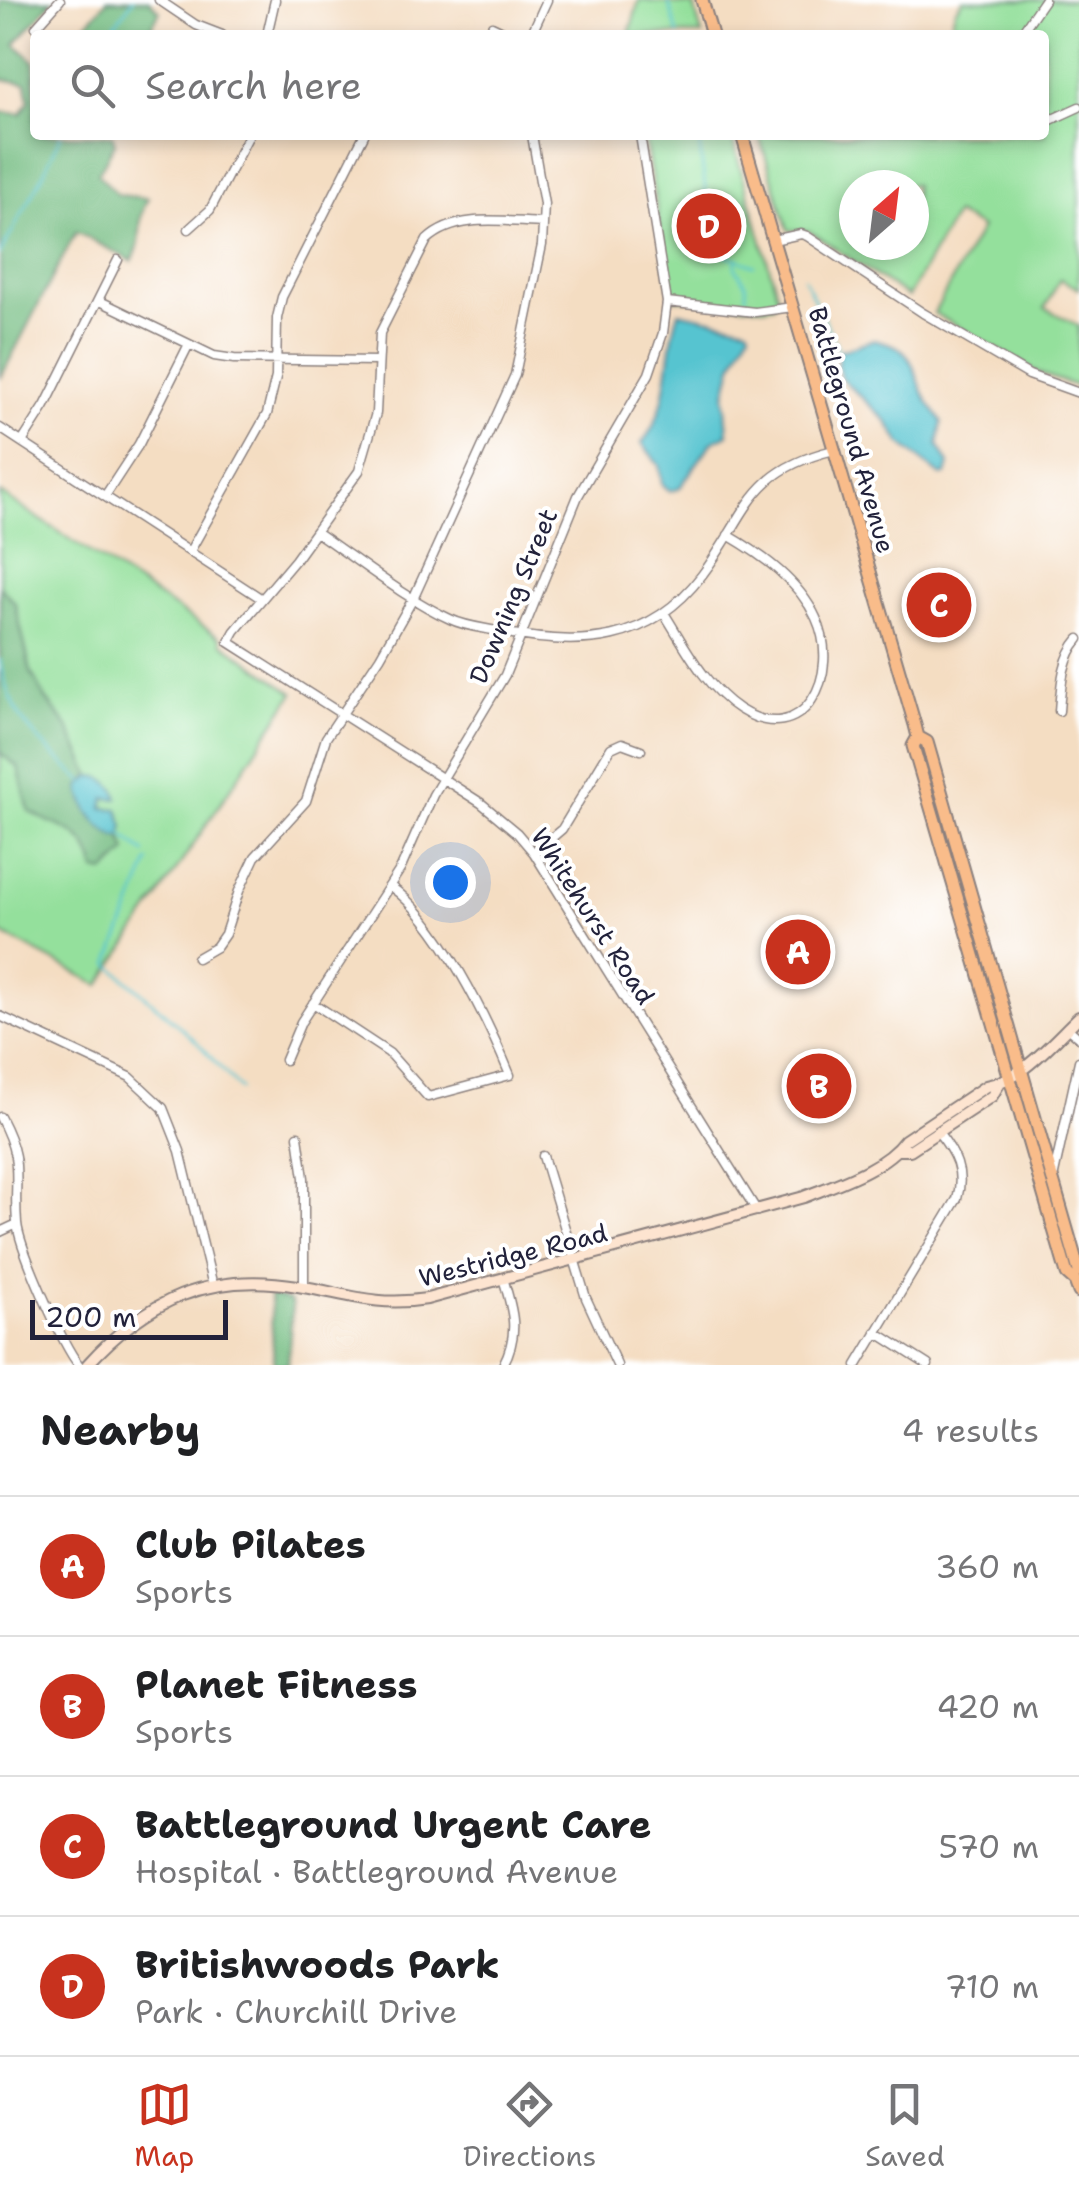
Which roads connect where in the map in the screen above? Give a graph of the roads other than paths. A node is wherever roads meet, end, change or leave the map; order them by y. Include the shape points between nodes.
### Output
1 (60, 0) edge
2 (160, 0) edge
3 (275, 0) edge
4 (547, 0) edge
5 (702, 0) edge
6 (1044, 0) edge
7 (196, 26) junction
8 (492, 26) dead end
9 (36, 28) dead end
10 (194, 30) edge
11 (208, 30) edge
12 (268, 30) edge
13 (500, 30) edge
14 (532, 30) edge
15 (711, 30) edge
16 (1023, 30) edge
17 (1079, 106) edge
18 (1049, 121) edge
19 (246, 140) edge
20 (361, 140) edge
21 (533, 140) edge
22 (641, 140) edge
23 (743, 140) edge
24 (544, 223) junction
25 (189, 229) dead end
26 (773, 240) junction
27 (118, 260) dead end
28 (98, 300) junction
29 (666, 302) junction
30 (793, 308) junction
31 (188, 346) junction
32 (276, 360) junction
33 (377, 360) junction
34 (1079, 393) edge
35 (0, 428) edge
36 (22, 442) junction
37 (834, 450) junction
38 (105, 496) junction
39 (316, 532) junction
40 (728, 535) junction
41 (190, 551) junction
42 (414, 597) junction
43 (262, 599) junction
44 (664, 613) junction
45 (522, 636) junction
46 (1079, 639) edge
47 (1059, 712) dead end
48 (342, 716) junction
49 (918, 737) junction
50 (641, 750) dead end
51 (443, 779) junction
52 (534, 853) junction
53 (944, 854) junction
54 (968, 882) junction
55 (390, 886) junction
56 (197, 958) dead end
57 (314, 1003) junction
58 (0, 1016) edge
59 (1079, 1017) edge
60 (1067, 1028) junction
61 (1079, 1038) edge
62 (285, 1060) dead end
63 (1079, 1061) edge
64 (1010, 1077) junction
65 (0, 1117) edge
66 (938, 1132) junction
67 (298, 1136) dead end
68 (1061, 1139) junction
69 (1043, 1147) junction
70 (898, 1150) junction
71 (543, 1156) dead end
72 (1052, 1178) junction
73 (757, 1211) junction
74 (17, 1224) junction
75 (0, 1232) edge
76 (574, 1261) junction
77 (503, 1278) junction
78 (1078, 1279) edge
79 (213, 1286) junction
80 (304, 1287) junction
81 (876, 1332) junction
82 (78, 1365) edge
83 (87, 1365) edge
84 (503, 1365) edge
85 (617, 1365) edge
86 (857, 1365) edge
87 (928, 1365) edge

1 - 9 street
2 - 7 street
3 - 12 street
4 - 14 street
5 - 15 main road
6 - 16 street
7 - 10 street
7 - 11 street
8 - 13 street
17 - 18 street
19 - 25 street via 210,210
20 - 32 street via 282,297
21 - 24 street
22 - 29 street, Downing Street
23 - 26 main road, Battleground Avenue
24 - 33 street via 458,223 433,234 386,317
24 - 42 street via 515,375
26 - 30 main road, Battleground Avenue
26 - 34 street via 807,236 1029,375
27 - 28 street
28 - 31 street
28 - 36 street
29 - 30 street via 755,312
29 - 45 street, Downing Street via 649,374 578,496
30 - 37 main road, Battleground Avenue
31 - 32 street via 234,360
31 - 38 street
32 - 33 street
32 - 41 street via 268,414
33 - 39 street via 367,452
35 - 36 street
36 - 38 street
37 - 40 street via 770,478
37 - 49 main road, Battleground Avenue
38 - 41 street
39 - 42 street
39 - 43 street
40 - 44 street via 701,576
40 - 44 street via 788,580 816,618 826,664 809,705 794,717 772,720 738,708 706,677
41 - 43 street
42 - 45 street via 463,624
42 - 48 street
43 - 48 street, Whitehurst Road via 229,642
44 - 45 street via 591,640
45 - 51 street, Downing Street
46 - 47 street via 1062,674
48 - 51 street, Whitehurst Road
48 - 56 street via 326,738 306,801 255,857 225,934
49 - 53 main road, Battleground Avenue via 913,746
49 - 54 main road, Battleground Avenue via 927,742
50 - 52 street via 622,743 611,748 562,829
51 - 52 street, Whitehurst Road via 502,819
51 - 55 street, Downing Street
52 - 73 street, Whitehurst Road
53 - 54 main road
53 - 64 main road, Battleground Avenue
54 - 64 main road, Battleground Avenue
55 - 57 street, Downing Street
55 - 57 street via 422,914 510,1075 428,1097 389,1053
57 - 62 street, Downing Street
58 - 79 street via 130,1077 163,1108
59 - 60 main road, Westridge Road
60 - 61 street
60 - 64 main road, Westridge Road
63 - 68 street
64 - 66 main road, Westridge Road
64 - 69 main road, Battleground Avenue
64 - 70 main road, Westridge Road via 986,1086
64 - 78 main road, Battleground Avenue via 1067,1274
65 - 74 street via 17,1159
66 - 70 main road, Westridge Road
66 - 81 street via 960,1166 957,1199
67 - 80 street
68 - 69 street
68 - 72 street
69 - 72 main road, Battleground Avenue
70 - 73 main road, Westridge Road via 828,1187
71 - 76 street
72 - 78 main road, Battleground Avenue
73 - 76 main road, Westridge Road
74 - 75 street
74 - 82 street
76 - 77 main road, Westridge Road
76 - 85 street
77 - 80 main road, Westridge Road via 388,1303
77 - 84 street via 515,1326
79 - 80 main road, Westridge Road
79 - 83 main road, Westridge Road via 153,1307
81 - 86 street
81 - 87 street

